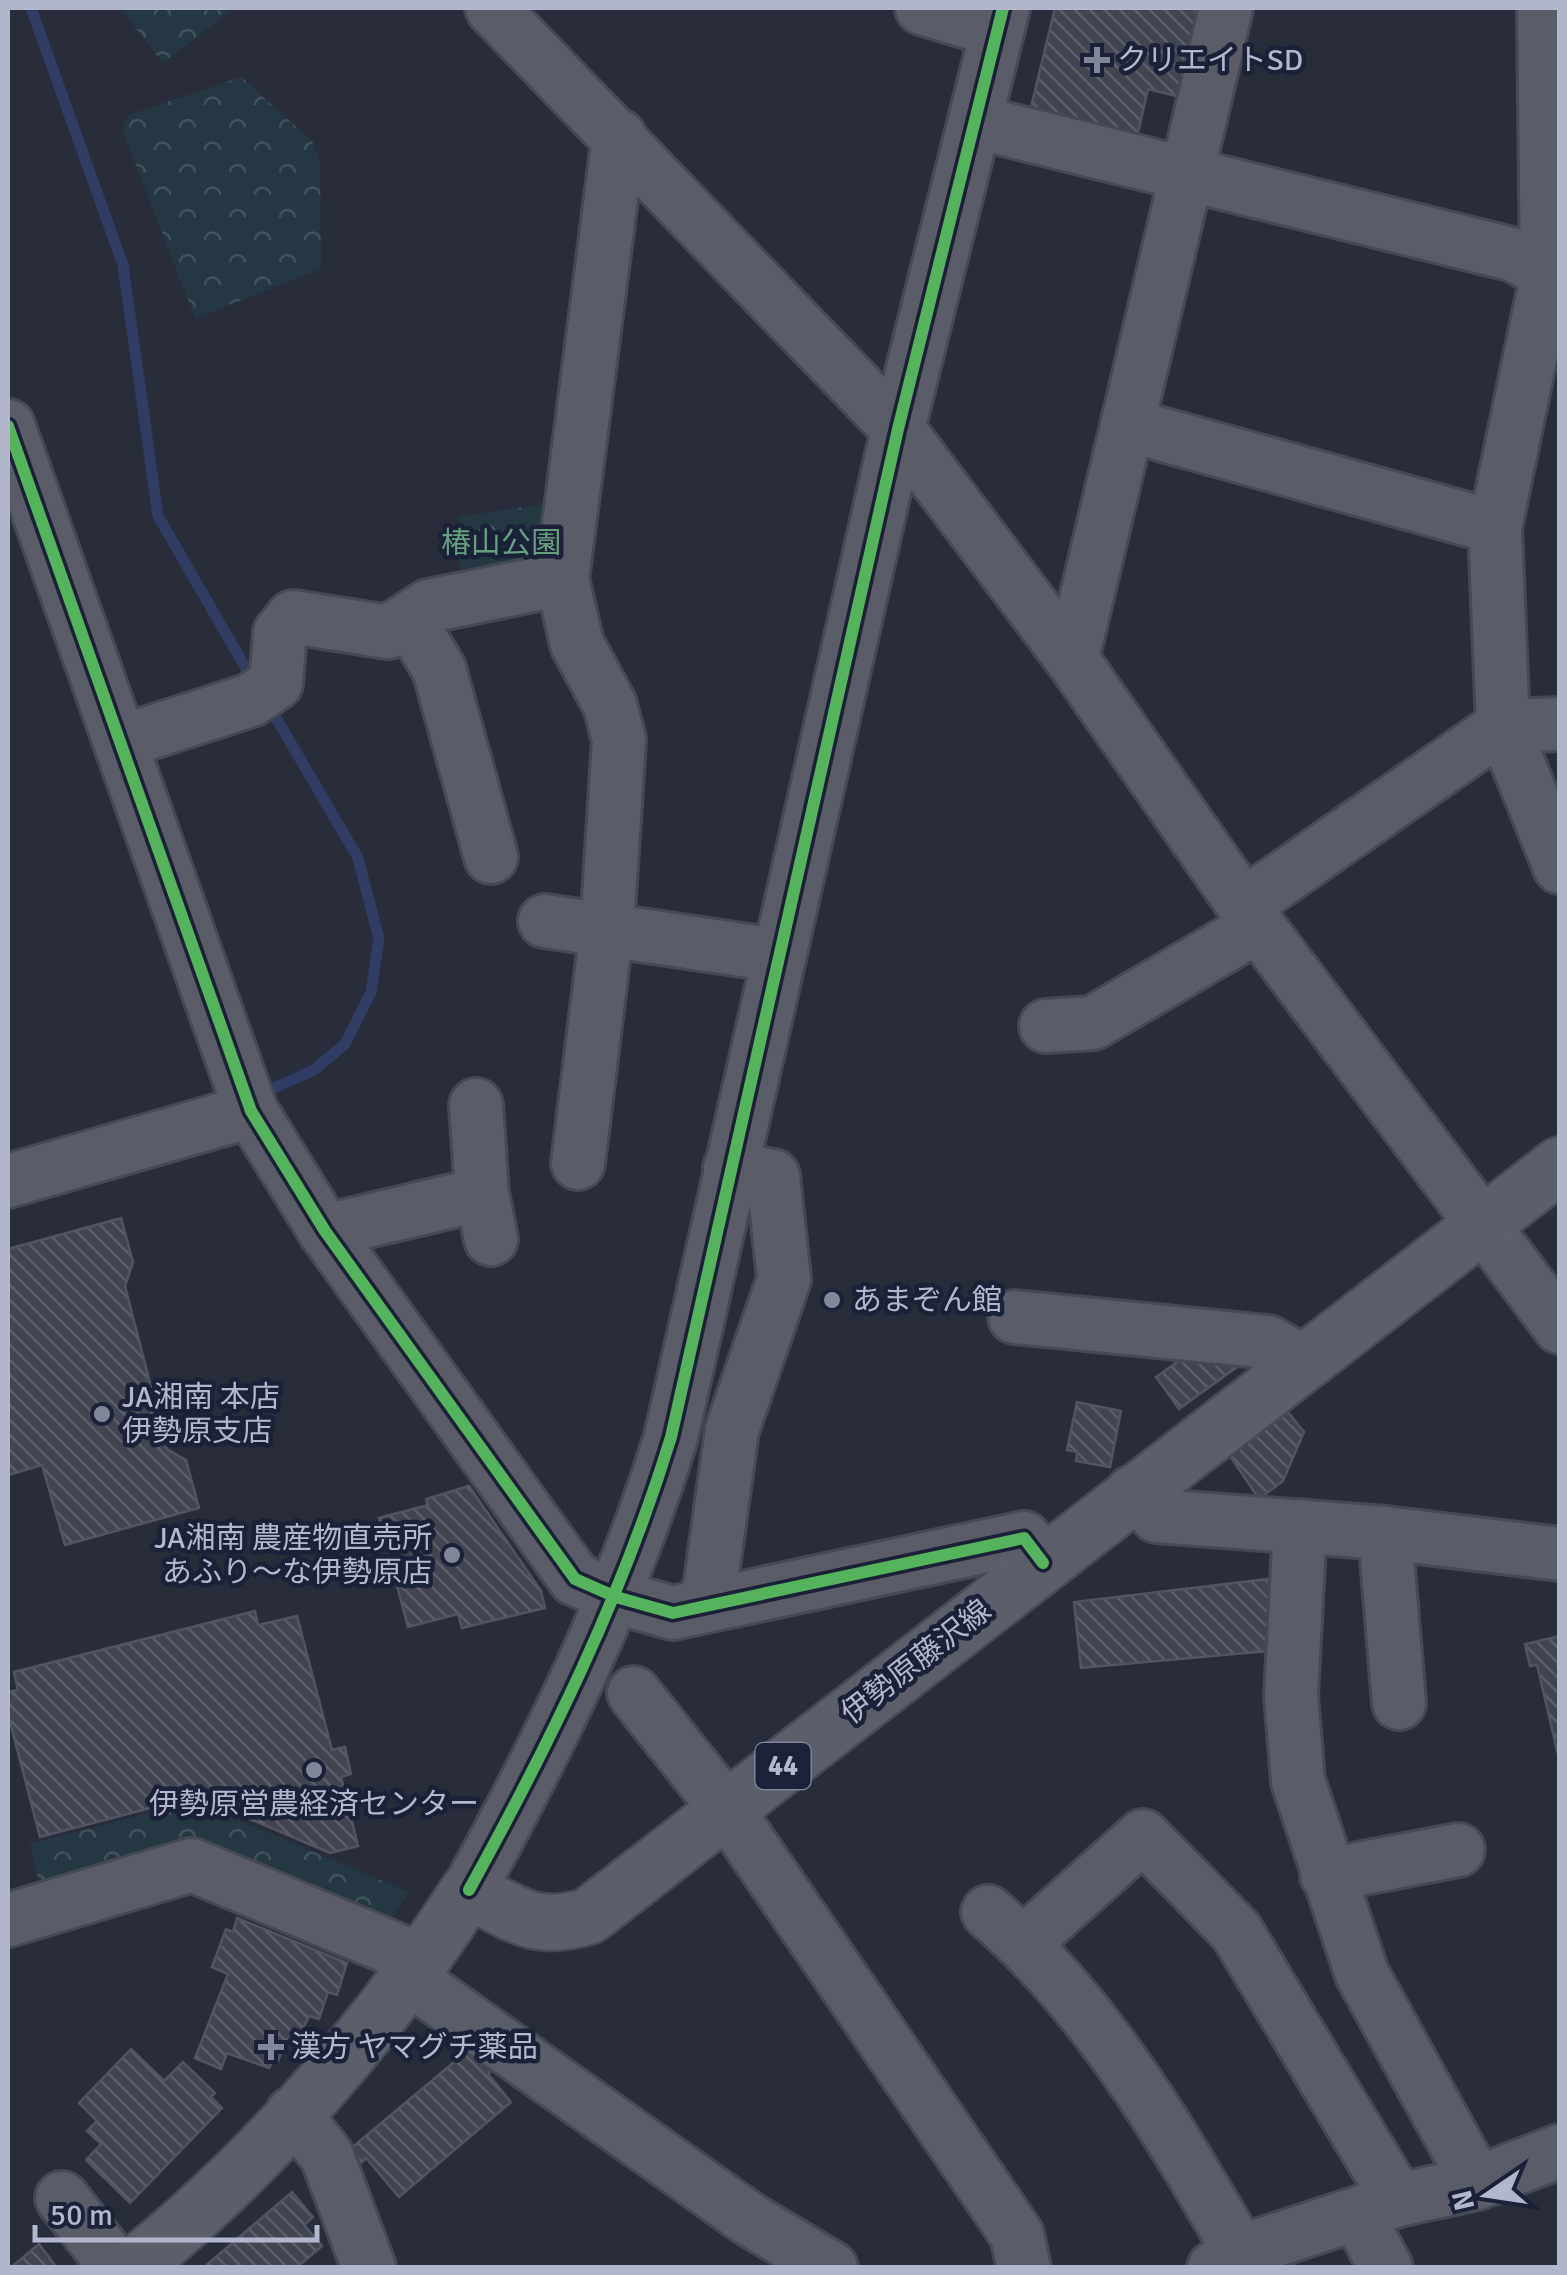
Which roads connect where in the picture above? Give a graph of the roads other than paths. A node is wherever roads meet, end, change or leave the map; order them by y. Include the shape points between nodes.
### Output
1 (492, 8) edge
2 (922, 8) edge
3 (1226, 8) edge
4 (1544, 8) edge
5 (1000, 19) edge
6 (976, 122) junction
7 (618, 136) junction
8 (1188, 172) junction
9 (1553, 279) edge
10 (1128, 425) junction
11 (8, 426) edge
12 (898, 429) junction
13 (1495, 527) junction
14 (562, 579) junction
15 (409, 620) junction
16 (1072, 659) junction
17 (1560, 724) edge
18 (1503, 726) junction
19 (121, 742) junction
20 (491, 857) dead end
21 (1560, 867) edge
22 (1251, 915) junction
23 (545, 921) dead end
24 (608, 928) junction
25 (776, 956) junction
26 (1046, 1026) dead end
27 (476, 1105) dead end
28 (251, 1111) junction
29 (578, 1164) dead end
30 (1560, 1165) edge
31 (730, 1168) junction
32 (8, 1181) edge
33 (1482, 1224) junction
34 (325, 1231) junction
35 (1015, 1317) dead end
36 (1560, 1327) edge
37 (1303, 1362) junction
38 (1133, 1492) junction
39 (1300, 1526) junction
40 (1385, 1533) junction
41 (1560, 1554) edge
42 (1043, 1563) junction
43 (616, 1597) junction
44 (701, 1604) junction
45 (634, 1693) dead end
46 (1399, 1703) dead end
47 (727, 1810) junction
48 (1458, 1850) dead end
49 (1327, 1875) junction
50 (469, 1890) junction
51 (8, 1920) edge
52 (416, 1970) junction
53 (293, 2113) junction
54 (1560, 2151) edge
55 (1477, 2183) junction
56 (62, 2198) dead end
57 (1378, 2207) junction
58 (799, 2260) edge
59 (1227, 2260) edge
60 (135, 2265) edge
61 (369, 2268) edge
62 (1024, 2268) edge
63 (1386, 2268) edge

1 - 7 street
2 - 5 street
3 - 8 street
4 - 9 street
5 - 6 street
6 - 8 street
6 - 12 street
7 - 12 street
7 - 14 street
8 - 9 street via 1515,255
8 - 10 street
9 - 13 street
10 - 13 street
10 - 16 street
11 - 19 street
12 - 16 street
12 - 25 street
13 - 18 street
14 - 15 street via 429,606
14 - 24 street via 577,644 610,705 618,740
15 - 19 street via 388,632 292,617 280,633 263,691
15 - 20 street via 438,669
16 - 22 street
17 - 18 street
18 - 21 street
18 - 22 street
19 - 28 street
22 - 26 street via 1094,1023
22 - 33 street
23 - 24 street
24 - 25 street
24 - 29 street
25 - 31 street
27 - 34 street via 486,1216
28 - 32 street
28 - 34 street
30 - 33 main road, 伊勢原藤沢線 / 44
31 - 43 street via 671,1437
31 - 44 street via 773,1176 784,1279 732,1430 710,1588
33 - 36 street
33 - 37 main road, 伊勢原藤沢線 / 44
34 - 43 street via 575,1579
35 - 37 street via 1268,1342
37 - 38 main road, 伊勢原藤沢線 / 44
38 - 39 street via 1156,1516
38 - 42 main road, 伊勢原藤沢線 / 44
39 - 40 street
39 - 49 street via 1291,1696 1298,1781
40 - 41 street
40 - 46 street
42 - 44 street via 1024,1538
42 - 47 main road, 伊勢原藤沢線 / 44
43 - 44 street via 672,1613
43 - 50 street
45 - 47 street
47 - 50 main road, 伊勢原藤沢線 / 44 via 589,1916 559,1926 533,1924
47 - 62 street via 1016,2236
48 - 49 street
49 - 55 street via 1362,1974
50 - 52 main road
51 - 52 street via 192,1865
52 - 53 main road
52 - 58 street
53 - 60 main road via 208,2202
53 - 61 street via 327,2156
54 - 55 street
55 - 57 street
56 - 60 street
57 - 59 street
57 - 59 street via 1236,1932 1143,1836 1006,1927 1146,2091
57 - 63 street

